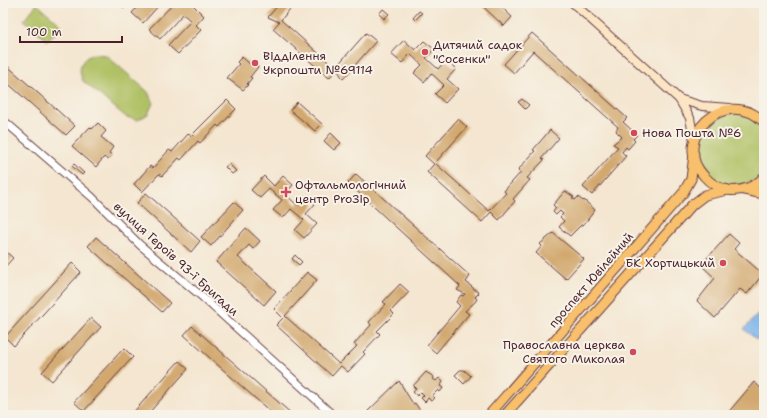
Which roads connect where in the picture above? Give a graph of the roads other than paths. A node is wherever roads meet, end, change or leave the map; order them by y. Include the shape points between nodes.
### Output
1 (573, 3) edge
2 (679, 99) junction
3 (733, 109) junction
4 (3, 120) edge
5 (764, 122) edge
6 (694, 141) junction
7 (694, 154) junction
8 (764, 177) edge
9 (728, 190) junction
10 (742, 190) junction
11 (764, 194) edge
12 (333, 415) edge
13 (489, 415) edge
14 (506, 415) edge

1 - 2 main road
2 - 3 main road via 702,106
2 - 6 main road via 693,126
3 - 5 main road via 751,112
3 - 6 main road via 723,110 708,118 697,132
4 - 12 street, вулиця Героїв 93-ї Бригади
6 - 7 main road
7 - 9 main road via 701,173 718,187
7 - 13 main road, проспект Ювілейний via 690,179 684,194
8 - 10 main road
9 - 10 main road, проспект Ювілейний
9 - 14 main road, проспект Ювілейний via 705,195 692,205
10 - 11 main road, проспект Ювілейний

